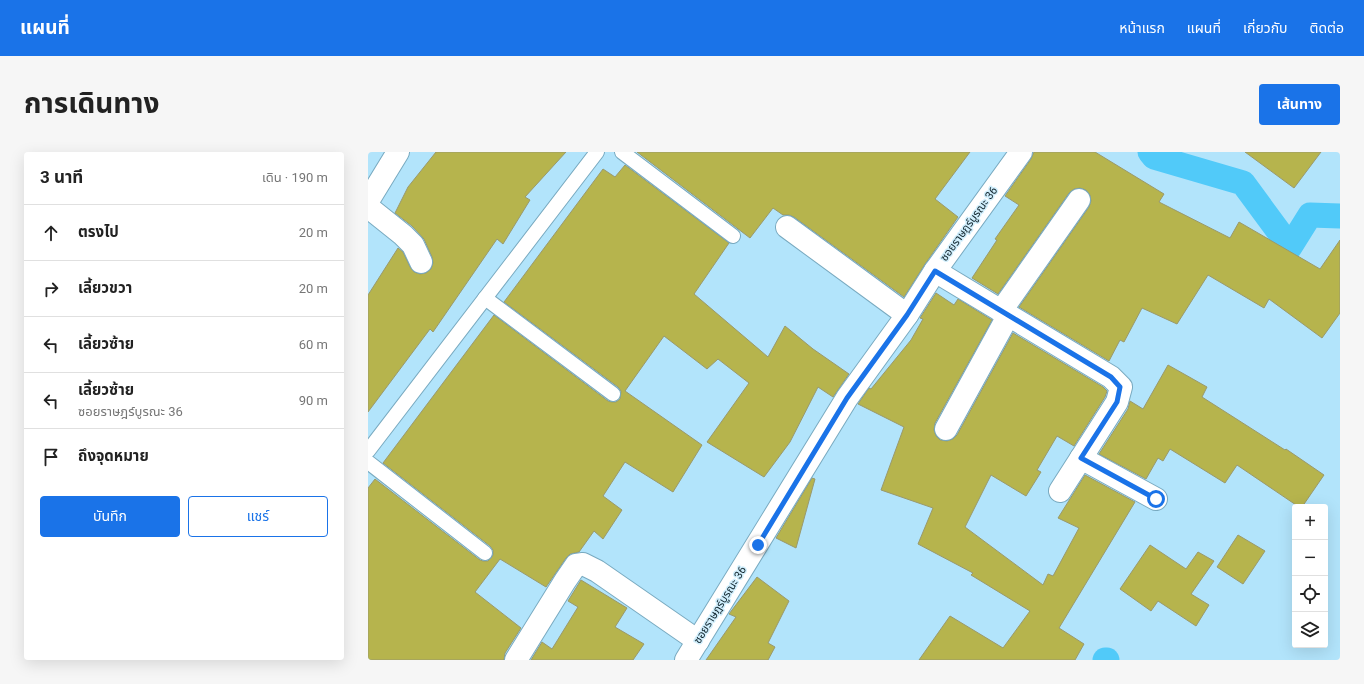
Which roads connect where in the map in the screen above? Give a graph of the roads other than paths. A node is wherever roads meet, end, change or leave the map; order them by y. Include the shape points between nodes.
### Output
1 (398, 152) edge
2 (597, 152) edge
3 (622, 152) edge
4 (1021, 152) edge
5 (1079, 200) dead end
6 (368, 201) edge
7 (368, 207) edge
8 (787, 227) dead end
9 (732, 236) dead end
10 (421, 262) dead end
11 (935, 271) junction
12 (485, 298) junction
13 (1004, 313) junction
14 (907, 315) junction
15 (612, 394) dead end
16 (946, 429) dead end
17 (368, 451) edge
18 (1081, 458) junction
19 (368, 462) edge
20 (1060, 491) dead end
21 (1156, 499) dead end
22 (485, 553) dead end
23 (698, 642) junction
24 (516, 660) edge
25 (686, 660) edge

1 - 6 main road
2 - 12 lane
3 - 9 lane
4 - 11 main road, ซอยราษฎร์บูรณะ 36
5 - 13 main road
7 - 10 main road via 403,235 413,246
8 - 14 main road
11 - 13 main road
11 - 14 main road, ซอยราษฎร์บูรณะ 36
12 - 15 lane
12 - 17 lane
13 - 16 main road
13 - 18 main road via 1111,377 1120,387 1117,402
14 - 23 main road, ซอยราษฎร์บูรณะ 36 via 847,398
18 - 20 main road
18 - 21 main road
19 - 22 lane
23 - 24 main road via 597,571 583,564 576,565 565,580
23 - 25 main road, ซอยราษฎร์บูรณะ 36

